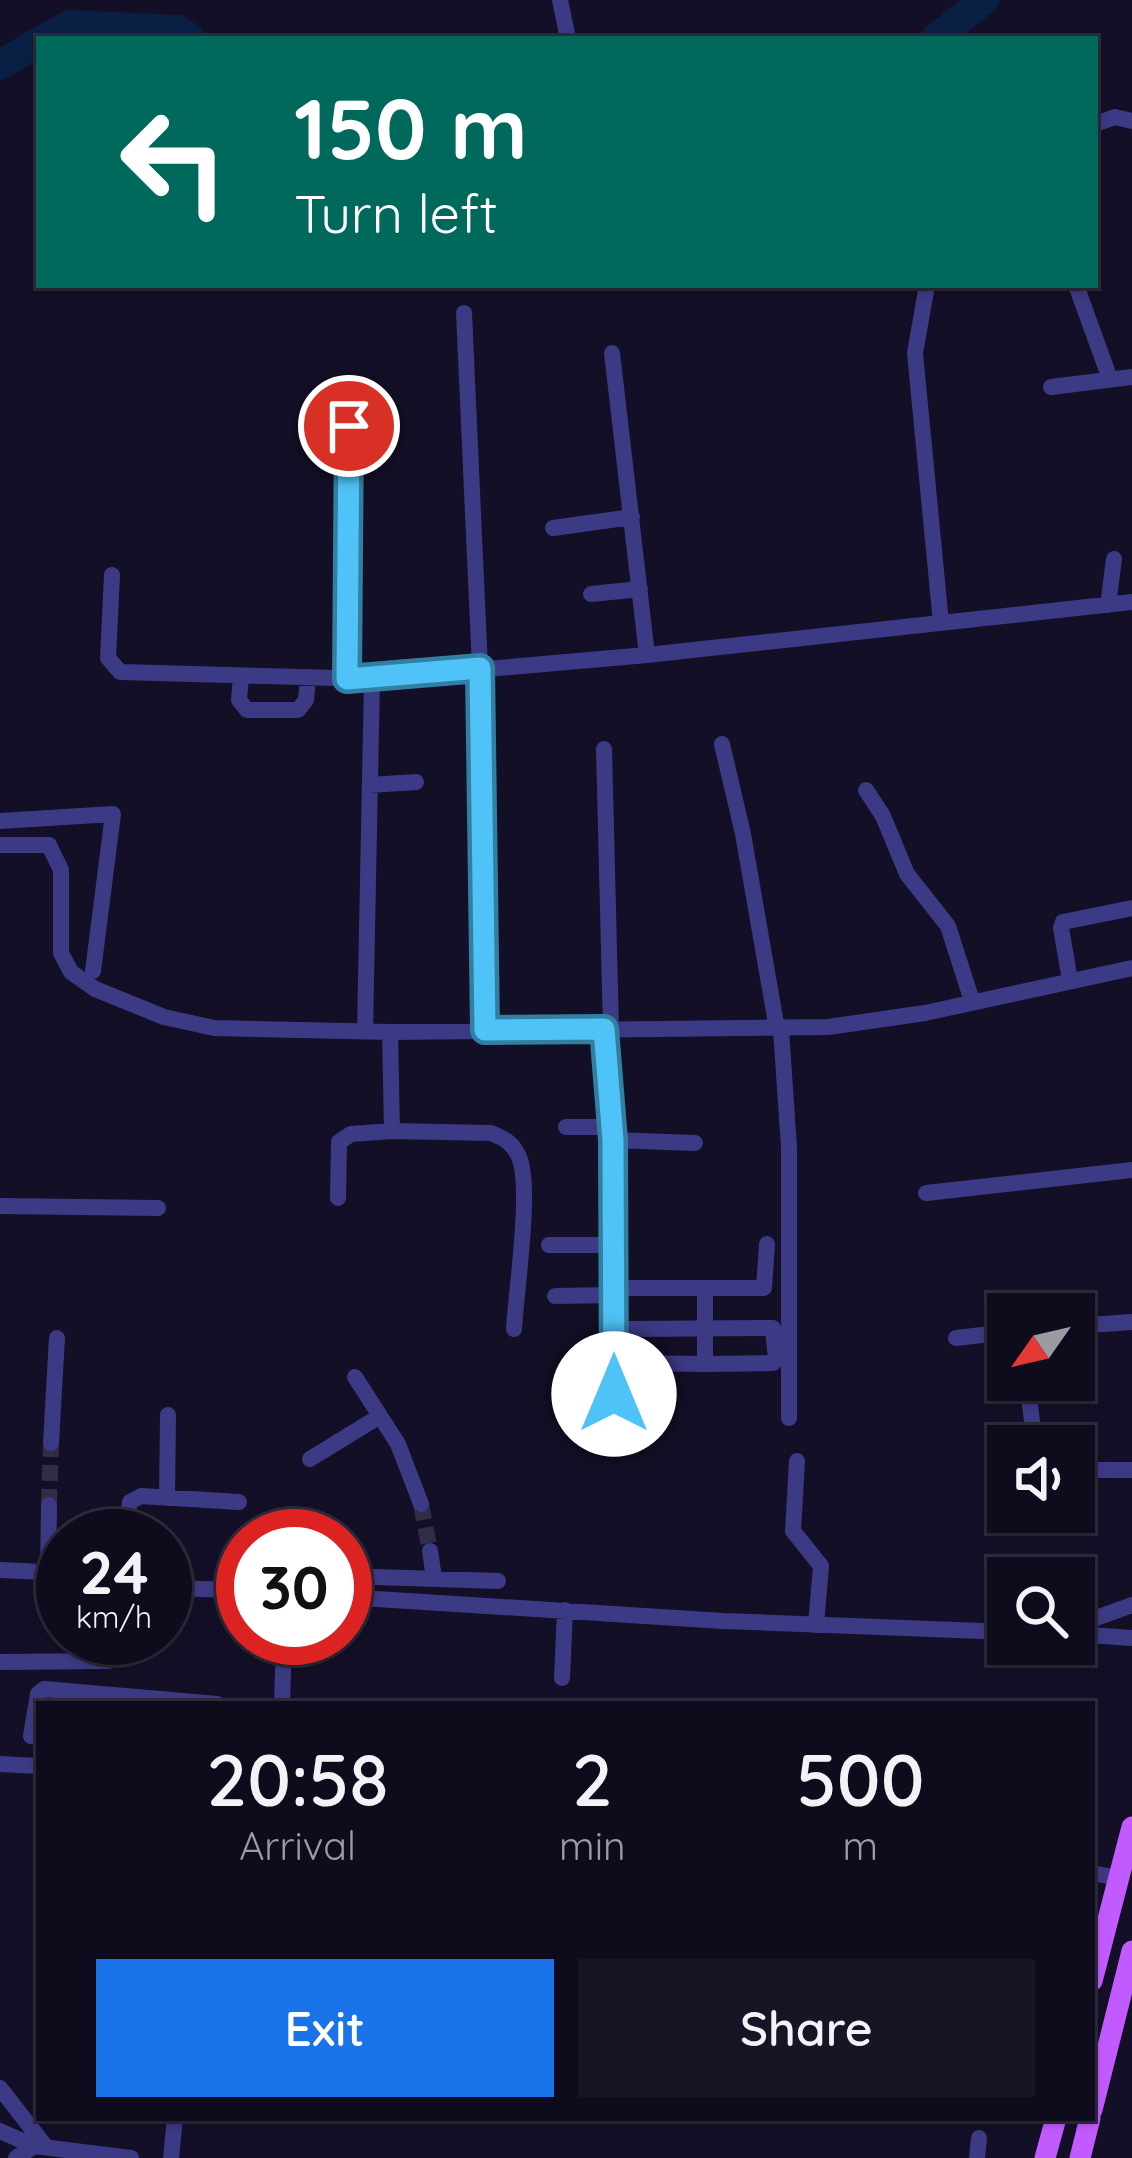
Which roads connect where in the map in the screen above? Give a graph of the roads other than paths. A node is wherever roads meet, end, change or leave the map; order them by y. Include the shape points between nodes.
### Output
1 (560, 0) edge
2 (567, 36) edge
3 (1132, 121) edge
4 (1098, 123) edge
5 (926, 288) edge
6 (1077, 288) edge
7 (464, 313) dead end
8 (612, 353) dead end
9 (1132, 377) edge
10 (1110, 379) junction
11 (1051, 387) dead end
12 (349, 426) dead end
13 (632, 517) junction
14 (553, 527) dead end
15 (1114, 559) dead end
16 (112, 574) dead end
17 (640, 589) junction
18 (591, 594) dead end
19 (1132, 602) edge
20 (1108, 605) junction
21 (941, 623) junction
22 (646, 655) junction
23 (480, 668) junction
24 (241, 677) junction
25 (308, 678) junction
26 (347, 679) junction
27 (372, 679) junction
28 (722, 743) dead end
29 (604, 749) dead end
30 (416, 782) dead end
31 (370, 785) junction
32 (866, 790) dead end
33 (0, 821) edge
34 (0, 845) edge
35 (1132, 908) edge
36 (1132, 968) edge
37 (93, 970) dead end
38 (1070, 980) junction
39 (972, 1001) junction
40 (608, 1029) junction
41 (779, 1029) junction
42 (485, 1030) junction
43 (365, 1031) junction
44 (390, 1032) junction
45 (566, 1127) dead end
46 (392, 1131) junction
47 (612, 1133) junction
48 (694, 1143) dead end
49 (1132, 1170) edge
50 (926, 1192) dead end
51 (338, 1198) dead end
52 (0, 1206) edge
53 (158, 1208) dead end
54 (767, 1244) dead end
55 (549, 1245) dead end
56 (614, 1245) junction
57 (705, 1288) junction
58 (614, 1291) junction
59 (555, 1296) dead end
60 (1132, 1322) edge
61 (1095, 1325) edge
62 (705, 1328) junction
63 (514, 1329) dead end
64 (987, 1334) edge
65 (57, 1338) dead end
66 (956, 1338) dead end
67 (705, 1364) junction
68 (356, 1377) dead end
69 (614, 1394) dead end
70 (168, 1415) dead end
71 (380, 1416) junction
72 (789, 1418) dead end
73 (51, 1443) tunnel mouth
74 (310, 1459) dead end
75 (797, 1461) dead end
76 (1095, 1470) edge
77 (1132, 1470) edge
78 (167, 1498) junction
79 (239, 1502) dead end
80 (49, 1504) tunnel mouth
81 (421, 1504) tunnel mouth
82 (49, 1509) edge
83 (129, 1509) edge
84 (430, 1550) tunnel mouth
85 (0, 1570) edge
86 (36, 1572) edge
87 (372, 1577) edge
88 (410, 1578) junction
89 (434, 1579) junction
90 (498, 1581) dead end
91 (372, 1599) edge
92 (408, 1601) junction
93 (1132, 1605) edge
94 (565, 1610) junction
95 (1095, 1621) edge
96 (816, 1625) junction
97 (987, 1631) edge
98 (1095, 1633) edge
99 (1132, 1638) edge
100 (0, 1662) edge
101 (36, 1662) edge
102 (283, 1665) edge
103 (562, 1678) dead end
104 (72, 1698) edge
105 (38, 1701) edge
106 (144, 1701) edge
107 (282, 1701) edge
108 (36, 1714) edge
109 (32, 1736) dead end
110 (0, 1764) edge
111 (36, 1766) edge
112 (1132, 1827) edge
113 (1095, 1874) edge
114 (1119, 1878) junction
115 (1132, 1951) edge
116 (1095, 1970) edge
117 (0, 2087) edge
118 (1095, 2098) edge
119 (175, 2121) edge
120 (1055, 2121) edge
121 (1089, 2121) edge
122 (0, 2131) edge
123 (979, 2138) dead end
124 (40, 2146) junction
125 (16, 2158) edge
126 (131, 2158) edge
127 (171, 2158) edge
128 (977, 2158) edge
129 (1046, 2158) edge
130 (1080, 2158) edge

1 - 2 street
3 - 4 street
5 - 21 street via 915,353
6 - 10 street
7 - 23 street
8 - 13 street
9 - 10 street
10 - 11 street
12 - 26 street
13 - 14 street
13 - 17 street
15 - 20 street
16 - 24 street via 113,668
17 - 18 street
17 - 22 street
19 - 20 street
20 - 21 street
21 - 22 street
22 - 23 street
23 - 27 street
23 - 42 street
24 - 25 street
24 - 25 street via 239,700 247,710 298,710
25 - 26 street
26 - 27 street
27 - 31 street
28 - 41 street
29 - 40 street
30 - 31 street
31 - 43 street
32 - 39 street via 907,874 948,926
33 - 37 street via 112,814
34 - 43 street via 49,845 56,854 62,953 70,972 95,989 186,1024
35 - 38 street via 1063,922
36 - 38 street
38 - 39 street
39 - 41 street via 878,1022
40 - 41 street
40 - 42 street
40 - 47 street
41 - 72 street via 789,1148
42 - 44 street
43 - 44 street
44 - 46 street
45 - 47 street
46 - 51 street via 344,1136
46 - 63 street via 490,1133 517,1152 524,1184
47 - 48 street
47 - 56 street
49 - 50 street
52 - 53 street
54 - 57 street via 764,1288
55 - 56 street
56 - 58 street
57 - 58 street
57 - 62 street
58 - 59 street
58 - 69 street
60 - 61 street
62 - 67 street
62 - 67 street via 773,1328 776,1360
62 - 67 street via 621,1334 624,1363
64 - 66 street
65 - 73 street
68 - 71 street
70 - 78 street
71 - 74 street
71 - 81 street
75 - 96 street via 791,1518 822,1575
76 - 77 street
78 - 79 street
78 - 83 street via 141,1496
80 - 82 street
84 - 89 street
85 - 86 street
87 - 88 street
88 - 89 street
88 - 92 street
89 - 90 street
91 - 92 street
92 - 94 street
93 - 95 street
94 - 96 street
94 - 103 street
96 - 97 street
98 - 99 street
100 - 101 street
102 - 107 street
104 - 105 street via 40,1691
104 - 106 street
108 - 109 street
110 - 111 street
112 - 114 main road
113 - 114 street
114 - 116 main road
115 - 118 main road
117 - 124 street
119 - 127 street
120 - 129 main road
121 - 130 main road
122 - 124 street
123 - 128 street
124 - 125 street
124 - 126 street

